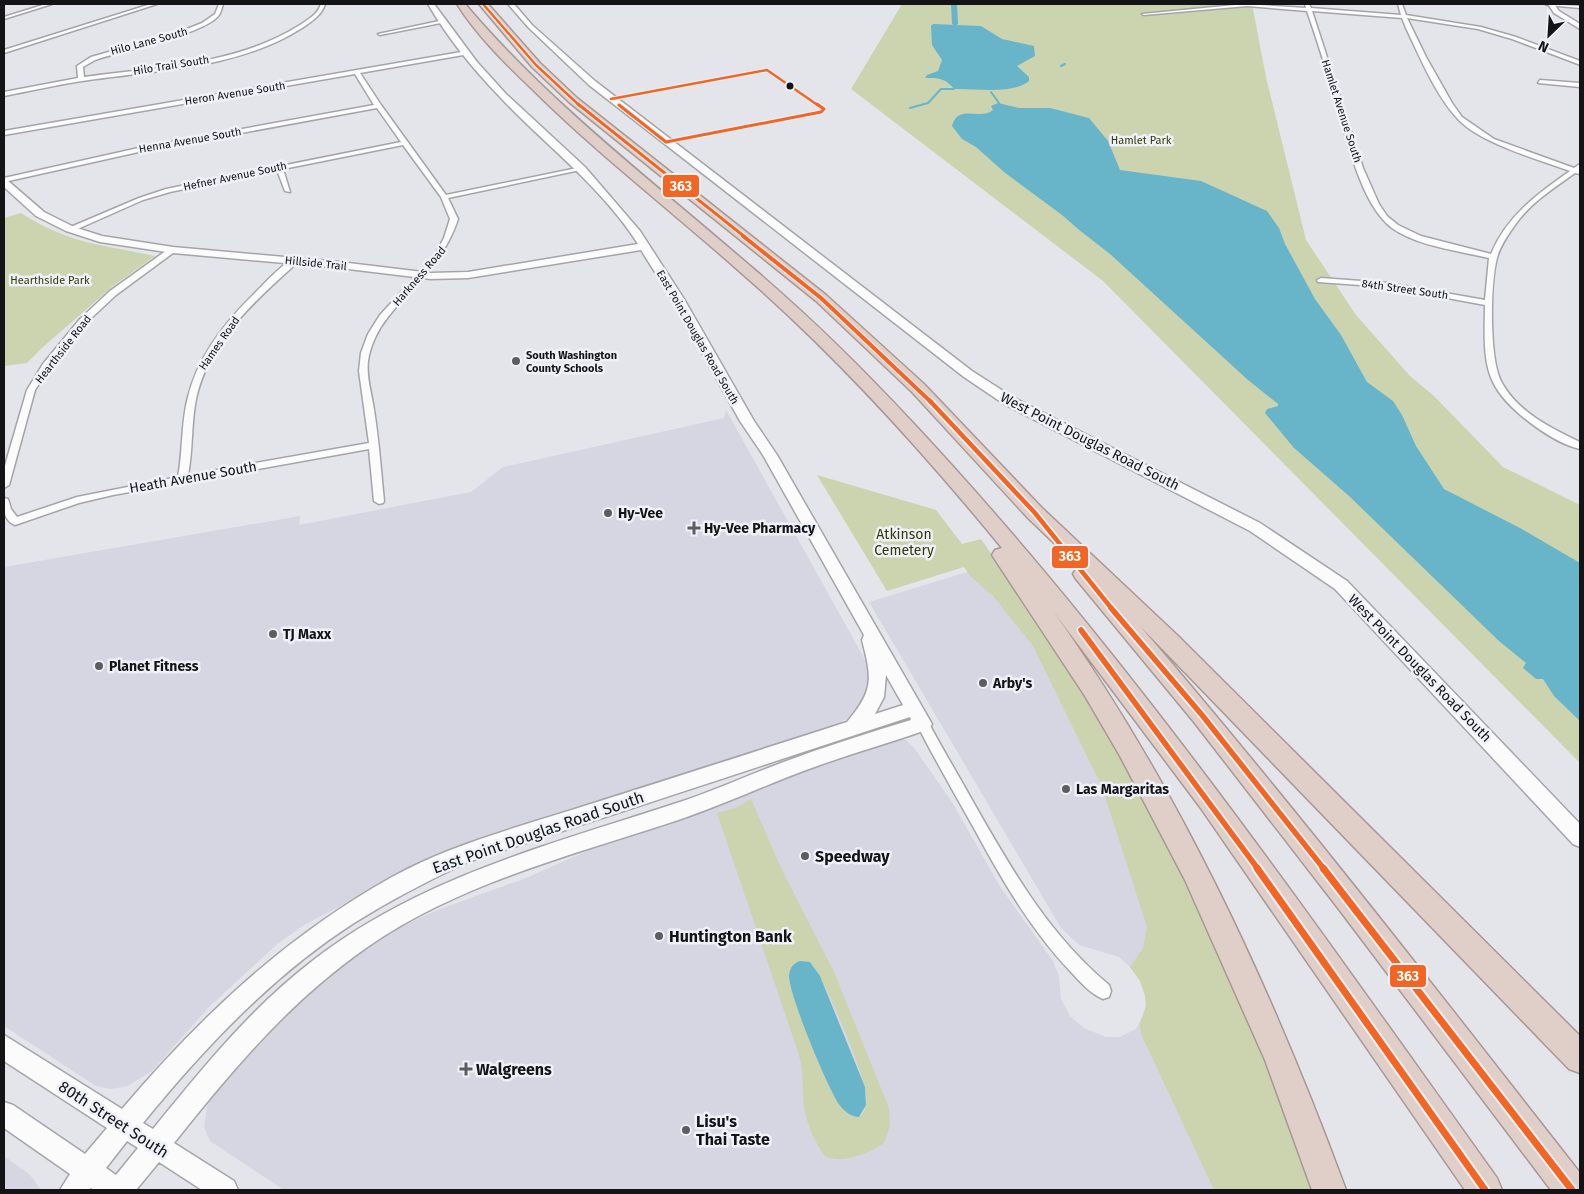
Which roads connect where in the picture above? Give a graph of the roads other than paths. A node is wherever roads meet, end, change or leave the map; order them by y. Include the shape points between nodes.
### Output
1 (50, 4) edge
2 (154, 4) edge
3 (222, 4) edge
4 (323, 4) edge
5 (431, 4) edge
6 (461, 4) edge
7 (483, 4) edge
8 (511, 4) edge
9 (1400, 4) edge
10 (1550, 4) edge
11 (1308, 7) edge
12 (1580, 7) edge
13 (1144, 14) dead end
14 (1405, 17) junction
15 (4, 18) edge
16 (444, 21) junction
17 (1580, 27) edge
18 (380, 34) dead end
19 (4, 52) edge
20 (467, 53) junction
21 (1580, 63) edge
22 (357, 73) junction
23 (81, 79) junction
24 (1540, 82) dead end
25 (1580, 85) edge
26 (4, 94) edge
27 (378, 106) junction
28 (4, 133) edge
29 (405, 142) junction
30 (279, 167) junction
31 (582, 169) junction
32 (1578, 170) edge
33 (4, 181) edge
34 (288, 191) dead end
35 (444, 196) junction
36 (70, 229) junction
37 (644, 246) junction
38 (173, 250) junction
39 (1493, 257) junction
40 (295, 260) junction
41 (421, 275) junction
42 (1321, 280) dead end
43 (1488, 302) junction
44 (912, 432) junction
45 (374, 445) junction
46 (1580, 446) edge
47 (183, 477) junction
48 (4, 484) edge
49 (4, 501) edge
50 (379, 501) dead end
51 (1034, 513) junction
52 (865, 620) junction
53 (919, 716) junction
54 (853, 728) junction
55 (1580, 838) edge
56 (1103, 991) dead end
57 (4, 1047) edge
58 (1580, 1058) edge
59 (4, 1114) edge
60 (125, 1127) junction
61 (156, 1146) junction
62 (80, 1181) edge
63 (116, 1190) edge
64 (120, 1190) edge
65 (225, 1190) edge
66 (1328, 1190) edge
67 (1485, 1190) edge
68 (1572, 1190) edge

1 - 15 street
2 - 19 street
3 - 23 street, Hilo Lane South via 218,16 198,27 120,48 89,60 80,66
4 - 23 street, Hilo Trail South via 318,14 301,27 249,50 219,58
5 - 16 street, East Point Douglas Road South
6 - 44 highway via 489,40 553,106 782,301
7 - 51 highway via 536,65 574,100 821,298 918,388
8 - 55 street, West Point Douglas Road South via 593,84 968,374 1009,401 1255,527 1341,585
9 - 14 street
10 - 12 street
10 - 17 street via 1556,12
11 - 13 street via 1247,5
11 - 14 street
11 - 39 street, Hamlet Avenue South via 1350,141 1374,200 1387,221 1424,240
14 - 21 street via 1479,28
14 - 32 street via 1423,57 1460,118 1492,140
16 - 18 street
16 - 20 street, East Point Douglas Road South
20 - 22 street, Heron Avenue South
20 - 31 street, East Point Douglas Road South via 503,96
22 - 27 street, Harkness Road
22 - 28 street, Heron Avenue South
23 - 26 street, Hilo Trail South
24 - 25 street
27 - 29 street, Harkness Road
27 - 33 street, Henna Avenue South via 142,148
29 - 30 street, Hefner Avenue South
29 - 35 street, Harkness Road
30 - 34 street
30 - 36 street, Hefner Avenue South via 168,190
31 - 35 street
31 - 37 street, East Point Douglas Road South
32 - 39 street via 1514,220
33 - 36 street, Hillside Trail via 40,214
35 - 41 street, Harkness Road via 454,219 452,233 446,246
36 - 38 street, Hillside Trail via 100,239
37 - 41 street, Hillside Trail via 468,275
37 - 52 street, East Point Douglas Road South
38 - 40 street, Hillside Trail
38 - 48 street, Hearthside Road via 113,293 82,321 46,366 31,390
39 - 43 street
40 - 41 street, Hillside Trail
40 - 47 street, Hames Road via 234,319 199,369 192,399
41 - 45 street, Harkness Road via 372,332 365,352 361,372 368,396
42 - 43 street, 84th Street South via 1396,286
43 - 46 street via 1496,381 1515,405 1533,419
44 - 66 highway via 1059,637 1143,775 1244,979 1296,1101
44 - 67 highway via 1094,646 1308,936
45 - 47 street, Heath Avenue South
45 - 50 street, Harkness Road
47 - 49 street, Heath Avenue South via 77,500 15,521 6,510
51 - 58 highway via 1183,655
51 - 68 highway via 1202,715
52 - 53 street, East Point Douglas Road South
52 - 54 street via 878,687 872,705
53 - 54 street, East Point Douglas Road South
53 - 56 street, East Point Douglas Road South via 1028,906 1069,961
53 - 61 street, East Point Douglas Road South via 713,799 482,876 404,912 337,956 276,1007 226,1061
54 - 60 street, East Point Douglas Road South via 463,854 393,887 336,922 248,990 207,1031
57 - 60 street, 80th Street South
59 - 62 street
60 - 61 street, 80th Street South
60 - 62 street, East Point Douglas Road South
61 - 64 street, East Point Douglas Road South
61 - 65 street, 80th Street South
62 - 63 street

